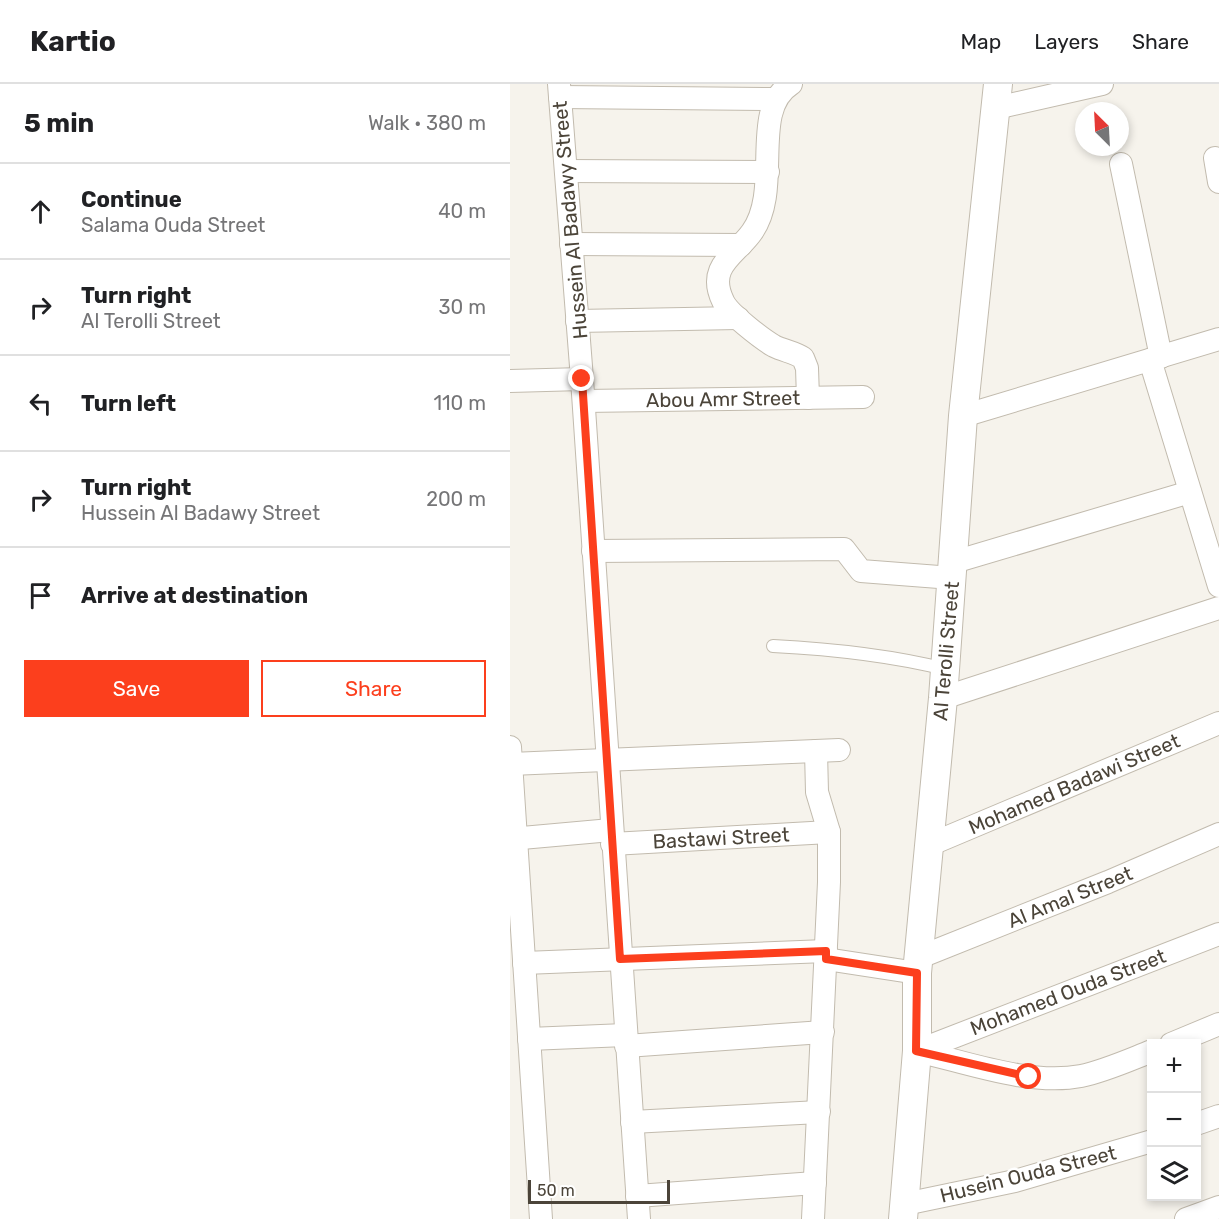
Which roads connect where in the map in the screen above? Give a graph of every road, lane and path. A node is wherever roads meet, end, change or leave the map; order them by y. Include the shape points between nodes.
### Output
1 (1102, 84) edge
2 (559, 90) edge
3 (783, 91) edge
4 (997, 96) edge
5 (1215, 158) dead end
6 (1121, 164) dead end
7 (566, 171) junction
8 (768, 172) junction
9 (1219, 182) edge
10 (571, 244) junction
11 (741, 245) junction
12 (738, 318) junction
13 (578, 321) junction
14 (1219, 339) edge
15 (1156, 358) junction
16 (510, 381) edge
17 (583, 390) junction
18 (863, 397) dead end
19 (808, 398) junction
20 (963, 416) junction
21 (1190, 492) junction
22 (593, 551) junction
23 (953, 570) junction
24 (1219, 586) edge
25 (1219, 608) edge
26 (773, 646) dead end
27 (945, 669) junction
28 (943, 698) junction
29 (1219, 723) edge
30 (839, 750) dead end
31 (816, 751) junction
32 (511, 756) edge
33 (607, 760) junction
34 (829, 832) junction
35 (1219, 834) edge
36 (612, 837) junction
37 (513, 839) edge
38 (929, 845) junction
39 (1219, 934) edge
40 (826, 955) junction
41 (620, 959) junction
42 (524, 963) junction
43 (919, 965) junction
44 (1219, 1024) edge
45 (823, 1032) junction
46 (529, 1039) junction
47 (1182, 1039) edge
48 (626, 1040) junction
49 (916, 1051) junction
50 (1147, 1053) edge
51 (819, 1112) junction
52 (1219, 1116) edge
53 (632, 1122) junction
54 (1201, 1123) edge
55 (1147, 1142) edge
56 (815, 1183) junction
57 (637, 1196) junction
58 (1219, 1207) edge
59 (904, 1211) edge
60 (541, 1219) edge
61 (639, 1219) edge
62 (813, 1219) edge
63 (1186, 1219) edge

1 - 4 street
2 - 3 street
2 - 7 street, Hussein Al Badawy Street
3 - 8 street via 770,111
4 - 20 street, Al Terolli Street
5 - 9 street
6 - 15 street
7 - 8 street
7 - 10 street, Hussein Al Badawy Street
8 - 11 street via 767,202 761,218
10 - 11 street
10 - 13 street, Hussein Al Badawy Street
11 - 12 street via 724,260 717,281 723,302
12 - 13 street
12 - 19 street via 771,344 803,358
13 - 17 street, Hussein Al Badawy Street
14 - 15 street
15 - 20 street
15 - 21 street
16 - 17 street, Abou Amr Street
17 - 19 street, Abou Amr Street
17 - 22 street, Hussein Al Badawy Street
18 - 19 street, Abou Amr Street
20 - 23 street, Al Terolli Street
21 - 23 street
21 - 24 street
22 - 23 street via 844,549 861,571
22 - 33 street, Hussein Al Badawy Street
23 - 27 street, Al Terolli Street
25 - 28 street
26 - 27 lane via 822,648
27 - 28 street, Al Terolli Street
28 - 38 street, Al Terolli Street
29 - 38 street, Mohamed Badawi Street
30 - 31 street
31 - 33 street
31 - 34 street via 819,802
32 - 33 street
32 - 37 street
33 - 36 street, Hussein Al Badawy Street
34 - 36 street, Bastawi Street
34 - 40 street
35 - 43 street, Al Amal Street
36 - 37 street, Bastawi Street
36 - 41 street, Hussein Al Badawy Street
37 - 42 street
38 - 43 street, Al Terolli Street
39 - 49 street, Mohamed Ouda Street
40 - 41 street
40 - 43 street
40 - 45 street
41 - 42 street
41 - 48 street, Hussein Al Badawy Street
42 - 46 street
43 - 49 street, Al Terolli Street
44 - 47 street
45 - 48 street
45 - 51 street
46 - 48 street
46 - 60 street
48 - 53 street, Hussein Al Badawy Street
49 - 50 street via 1029,1077 1054,1079 1089,1074
49 - 59 street, Al Terolli Street
51 - 53 street
51 - 56 street
52 - 54 street
53 - 57 street, Hussein Al Badawy Street
55 - 59 street, Husein Ouda Street
56 - 57 street
56 - 62 street
57 - 61 street, Hussein Al Badawy Street
58 - 63 street

